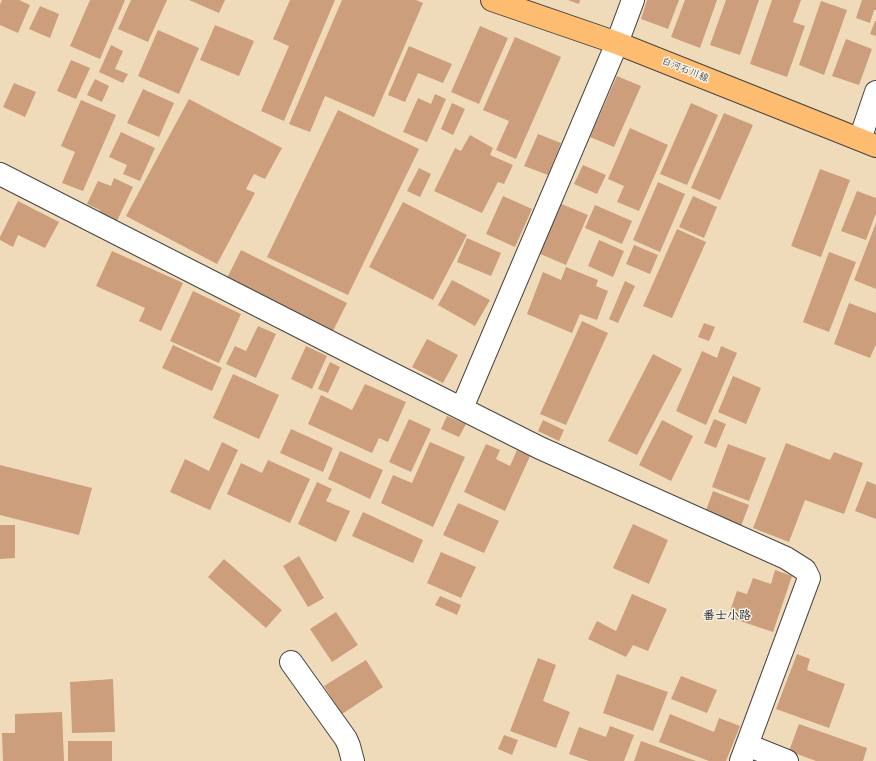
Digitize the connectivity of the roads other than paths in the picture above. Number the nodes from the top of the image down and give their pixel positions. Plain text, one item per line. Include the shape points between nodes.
1 (492, 0) edge
2 (633, 0) edge
3 (617, 43) junction
4 (876, 92) edge
5 (868, 142) edge
6 (0, 174) edge
7 (462, 408) junction
8 (292, 662) dead end
9 (744, 753) edge
10 (353, 761) edge
11 (787, 761) edge

1 - 3 main road, 白河石川線
2 - 3 street
3 - 5 main road, 白河石川線
3 - 7 street
4 - 5 street
6 - 7 street
7 - 9 street via 540,448 786,558 805,570 809,578
8 - 10 street via 346,739
9 - 11 street

